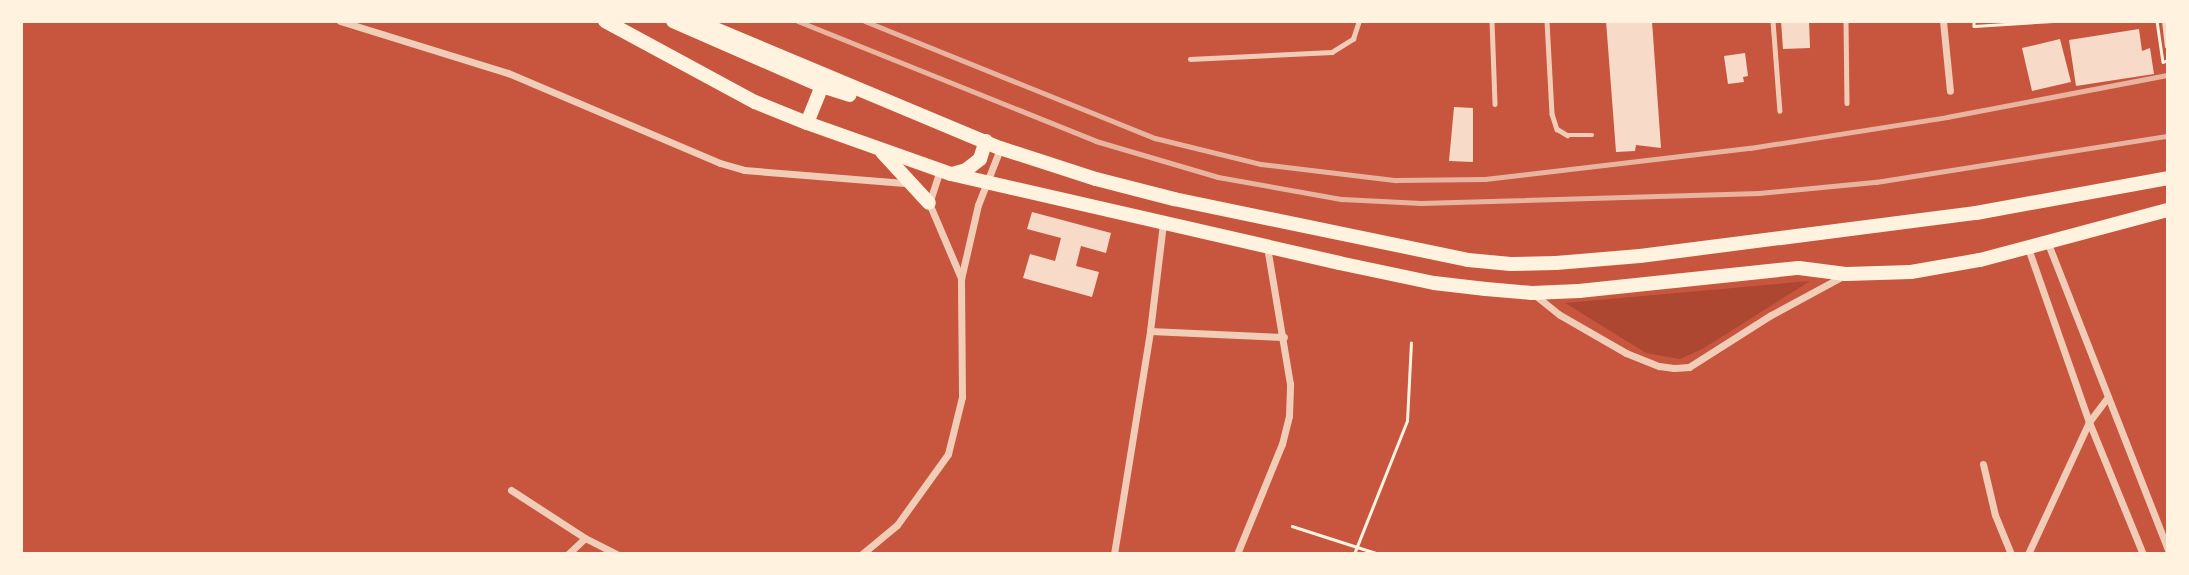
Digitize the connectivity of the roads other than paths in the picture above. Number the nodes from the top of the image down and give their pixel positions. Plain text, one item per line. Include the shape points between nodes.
1 (340, 21) edge
2 (605, 21) edge
3 (673, 21) edge
4 (696, 21) edge
5 (1359, 21) edge
6 (1492, 21) edge
7 (1547, 21) edge
8 (1773, 21) edge
9 (1846, 21) edge
10 (1943, 21) edge
11 (1190, 59) dead end
12 (822, 86) junction
13 (1950, 91) dead end
14 (1847, 103) dead end
15 (1494, 104) dead end
16 (908, 110) junction
17 (1780, 111) dead end
18 (807, 123) junction
19 (1591, 135) dead end
20 (986, 141) junction
21 (1000, 148) junction
22 (881, 151) junction
23 (946, 172) junction
24 (2168, 178) edge
25 (989, 181) junction
26 (912, 183) junction
27 (929, 203) junction
28 (2168, 210) edge
29 (1163, 223) junction
30 (2048, 241) junction
31 (1267, 247) junction
32 (2028, 247) junction
33 (1846, 274) junction
34 (961, 279) junction
35 (1532, 293) junction
36 (1150, 331) junction
37 (1284, 337) junction
38 (2108, 397) junction
39 (2089, 422) junction
40 (1983, 464) dead end
41 (512, 489) dead end
42 (585, 538) junction
43 (2168, 549) edge
44 (568, 554) edge
45 (617, 554) edge
46 (862, 554) edge
47 (1114, 554) edge
48 (1237, 554) edge
49 (2011, 554) edge
50 (2028, 554) edge
51 (2143, 554) edge

1 - 26 street via 508,73 744,170
2 - 18 main road via 755,102
3 - 12 main road
4 - 16 main road
5 - 11 lane via 1353,39 1332,52
6 - 15 lane
7 - 19 lane via 1552,114 1557,129 1567,135
8 - 17 lane
9 - 14 lane
10 - 13 street
12 - 16 main road via 879,107
12 - 18 main road
16 - 20 main road
18 - 22 main road
20 - 21 main road
20 - 23 main road via 980,159 966,170
21 - 24 main road via 1174,199 1413,250 1511,264 1640,256 1976,213
21 - 25 street
22 - 23 main road
22 - 26 main road
23 - 25 main road
23 - 27 street
25 - 29 main road
25 - 34 street via 978,205
26 - 27 main road
27 - 34 street
28 - 30 main road
29 - 31 main road
29 - 36 street
30 - 32 main road
30 - 38 street
31 - 35 main road via 1434,283
31 - 37 street
32 - 33 main road via 1911,272
32 - 39 street
33 - 35 main road via 1799,268
33 - 35 street via 1689,366 1674,368 1626,353
34 - 46 street via 962,397 948,454 897,525
36 - 37 street
36 - 47 street
37 - 48 street via 1289,416
38 - 39 street
38 - 43 street
39 - 50 street
39 - 51 street
40 - 49 street via 1995,515
41 - 42 street
42 - 44 street
42 - 45 street

